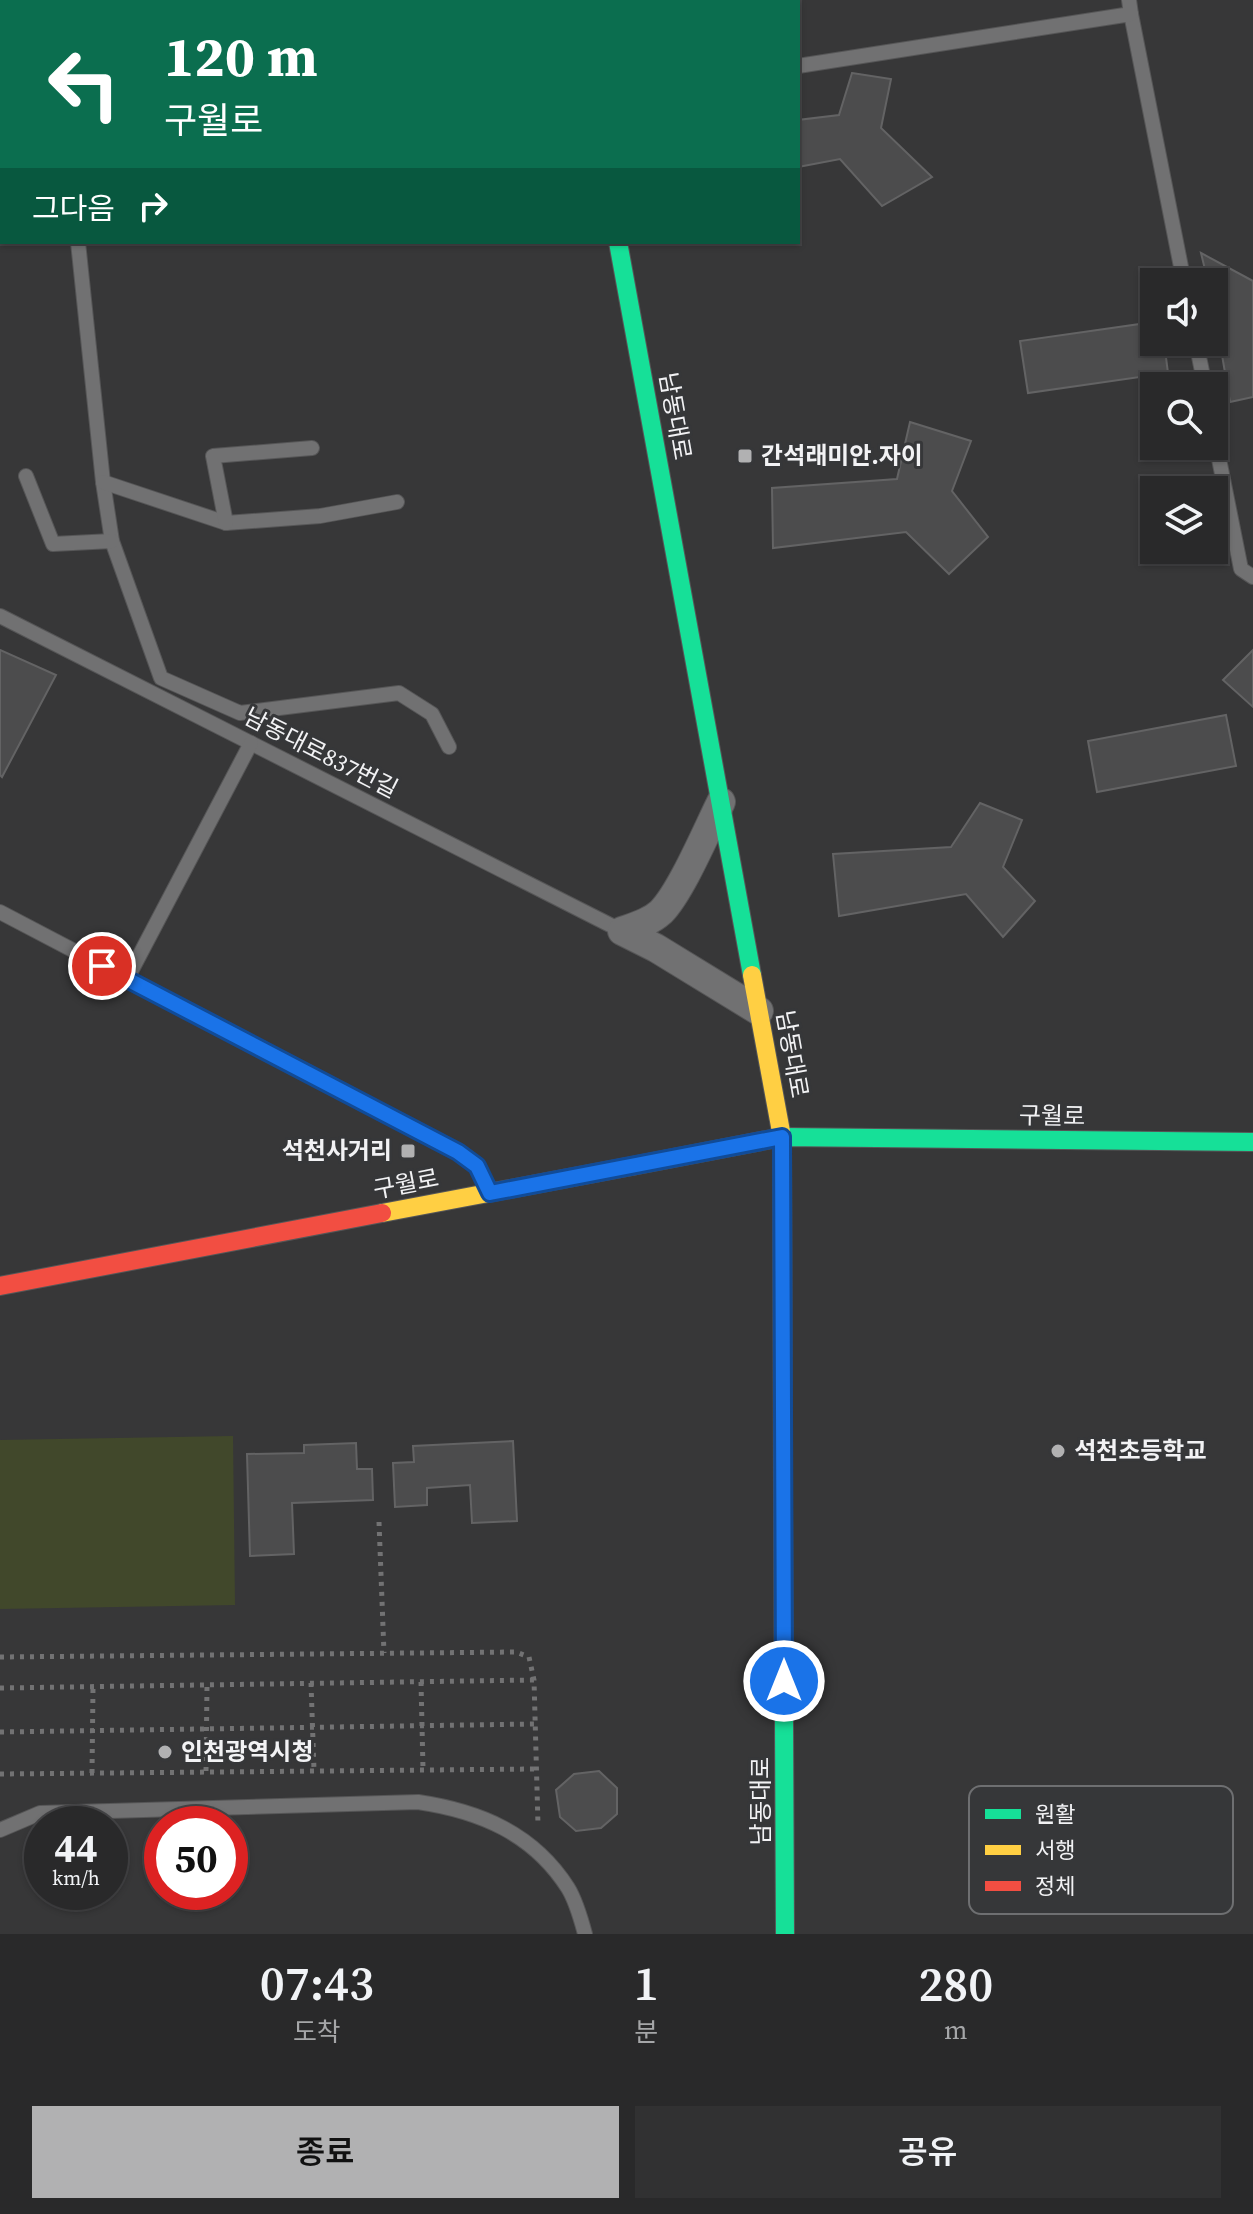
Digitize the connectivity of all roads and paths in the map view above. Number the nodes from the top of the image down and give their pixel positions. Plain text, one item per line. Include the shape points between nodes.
1 (1130, 7) edge
2 (800, 66) edge
3 (78, 244) edge
4 (618, 244) edge
5 (1181, 268) edge
6 (312, 448) dead end
7 (1219, 460) edge
8 (26, 476) dead end
9 (103, 482) junction
10 (397, 502) dead end
11 (226, 523) junction
12 (112, 541) junction
13 (1253, 577) edge
14 (0, 616) edge
15 (251, 743) junction
16 (449, 747) dead end
17 (721, 802) junction
18 (0, 912) edge
19 (622, 931) junction
20 (127, 979) junction
21 (759, 1011) junction
22 (782, 1137) junction
23 (1253, 1142) edge
24 (490, 1193) junction
25 (0, 1286) edge
26 (379, 1522) dead end
27 (384, 1653) junction
28 (0, 1657) edge
29 (534, 1680) junction
30 (421, 1682) junction
31 (311, 1683) junction
32 (207, 1685) junction
33 (93, 1687) junction
34 (0, 1688) edge
35 (535, 1724) junction
36 (421, 1725) junction
37 (312, 1727) junction
38 (208, 1728) junction
39 (92, 1731) junction
40 (0, 1732) edge
41 (423, 1769) junction
42 (536, 1769) junction
43 (314, 1770) junction
44 (206, 1771) junction
45 (92, 1773) junction
46 (0, 1774) edge
47 (0, 1830) edge
48 (539, 1854) junction
49 (585, 1934) edge
50 (785, 1934) edge

1 - 2 lane
1 - 5 lane
3 - 9 lane
4 - 17 main road, 남동대로
6 - 11 lane via 213,456
7 - 13 lane via 1241,569
8 - 12 lane via 53,544
9 - 11 lane
9 - 12 lane
10 - 11 lane via 320,516
12 - 16 lane via 161,678 240,713 399,693 432,714
14 - 15 lane, 남동대로837번길
15 - 19 lane, 남동대로837번길
15 - 20 lane
17 - 19 street via 662,911
17 - 21 main road, 남동대로
18 - 20 lane
19 - 21 street
20 - 24 lane via 458,1152 477,1166
21 - 22 main road, 남동대로
22 - 23 main road, 구월로
22 - 24 main road, 구월로
22 - 50 main road, 남동대로
24 - 25 main road, 구월로
26 - 27 path
27 - 28 path
27 - 29 path via 516,1652 529,1657
29 - 30 path
29 - 35 path
30 - 31 path
30 - 36 path
31 - 32 path
31 - 37 path
32 - 33 path
32 - 38 path
33 - 34 path
33 - 39 path
35 - 36 path
35 - 42 path
36 - 37 path
36 - 41 path
37 - 38 path
37 - 43 path
38 - 39 path
38 - 44 path
39 - 40 path
39 - 45 path
41 - 42 path
41 - 43 path
42 - 48 path
43 - 44 path
44 - 45 path
45 - 46 path
47 - 48 lane via 40,1813 418,1802 455,1807 497,1823
48 - 49 lane via 568,1889

